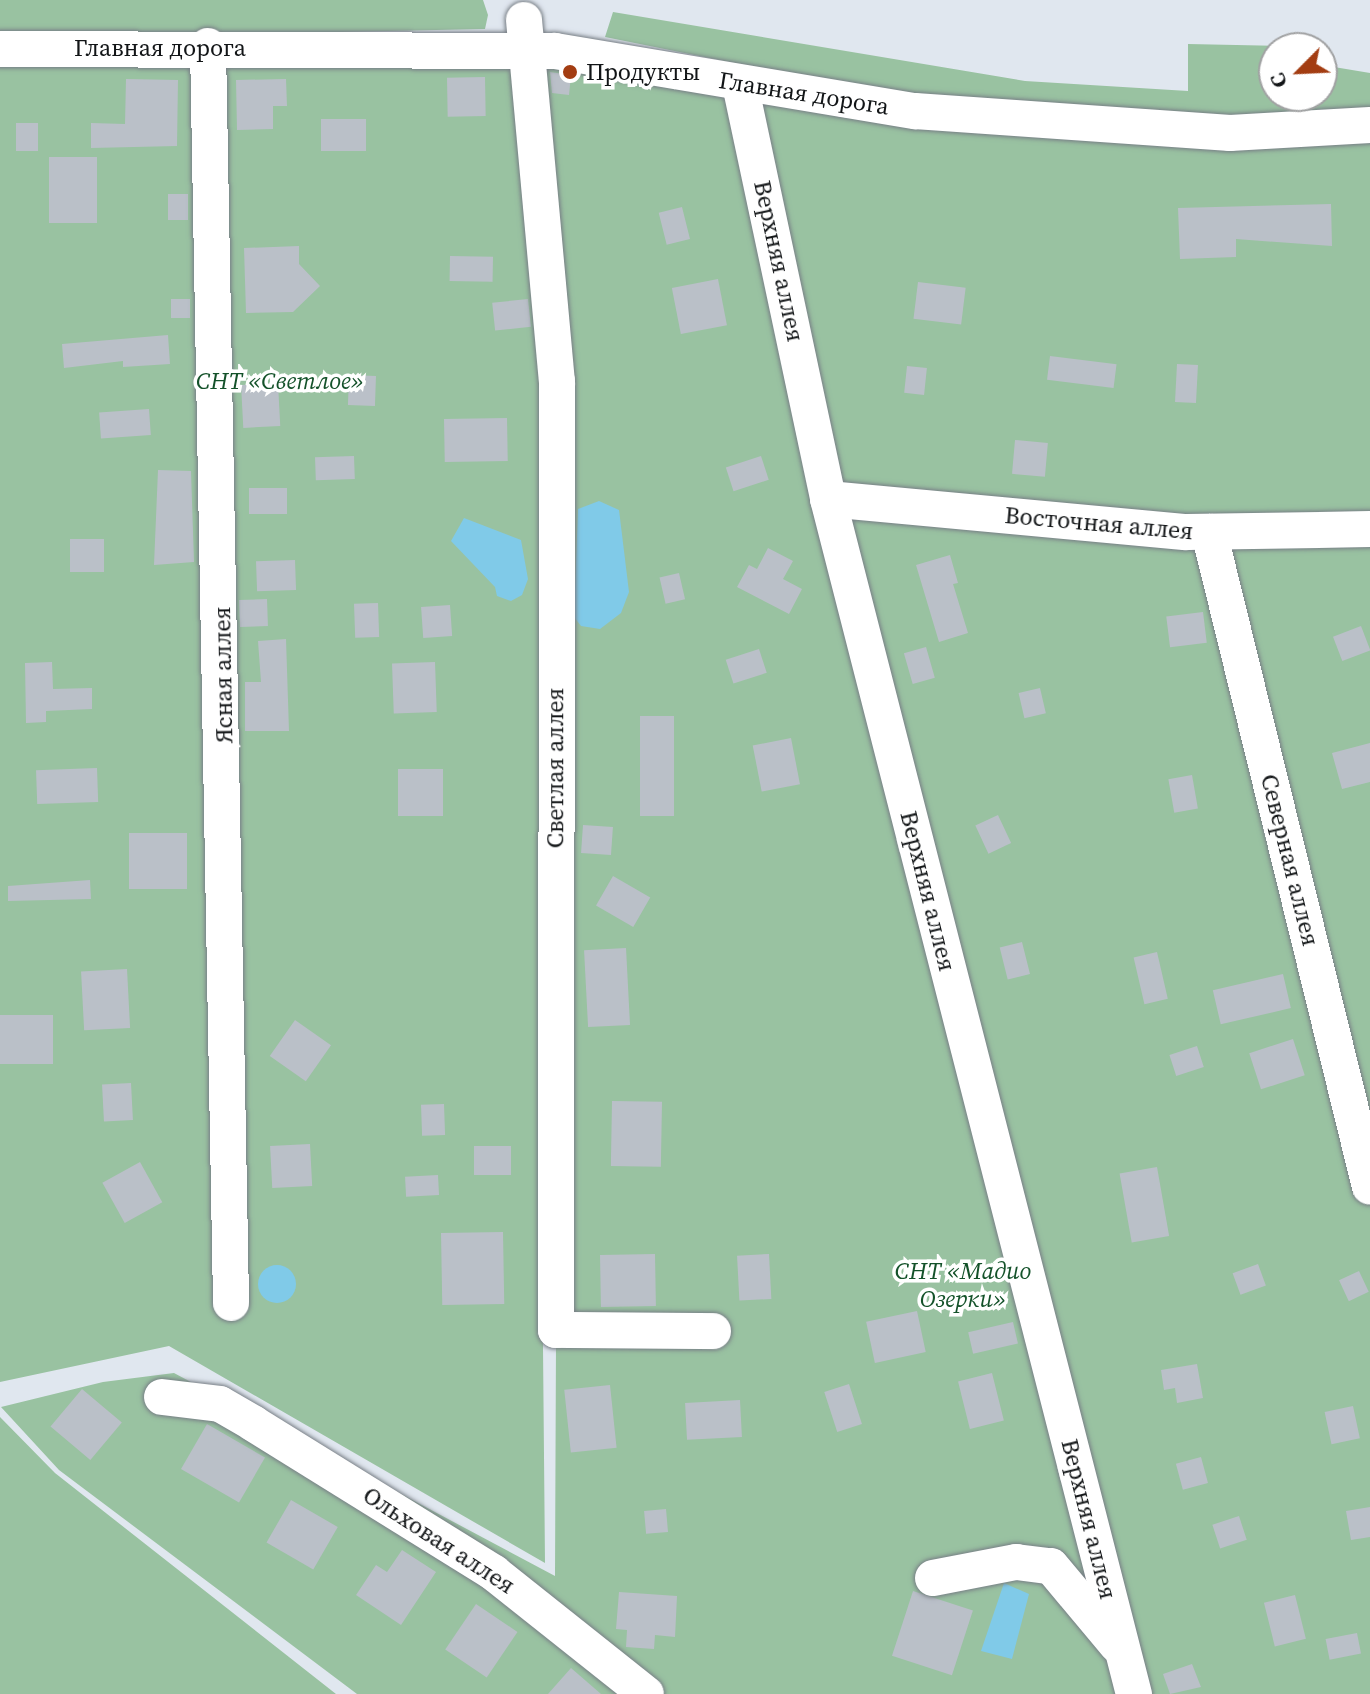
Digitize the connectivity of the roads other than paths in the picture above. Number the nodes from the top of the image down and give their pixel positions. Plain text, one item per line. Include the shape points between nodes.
1 (527, 35) junction
2 (208, 46) junction
3 (0, 49) edge
4 (740, 84) junction
5 (1370, 125) edge
6 (828, 499) junction
7 (1370, 529) edge
8 (1209, 532) junction
9 (1370, 1187) edge
10 (231, 1303) dead end
11 (713, 1331) dead end
12 (162, 1397) dead end
13 (933, 1578) dead end
14 (1124, 1654) junction
15 (646, 1694) edge
16 (1134, 1694) edge

1 - 2 street, Главная дорога
1 - 4 street, Главная дорога
1 - 11 street, Светлая аллея via 557,381 556,1330
2 - 3 street, Главная дорога
2 - 10 street, Ясная аллея
4 - 5 street, Главная дорога via 915,111 1215,132
4 - 6 street, Верхняя аллея
6 - 8 street, Восточная аллея
6 - 14 street, Верхняя аллея
7 - 8 street, Восточная аллея
8 - 9 street, Северная аллея
12 - 15 street, Ольховая аллея via 220,1404 494,1573
13 - 14 street via 1016,1562 1051,1566
14 - 16 street, Верхняя аллея

